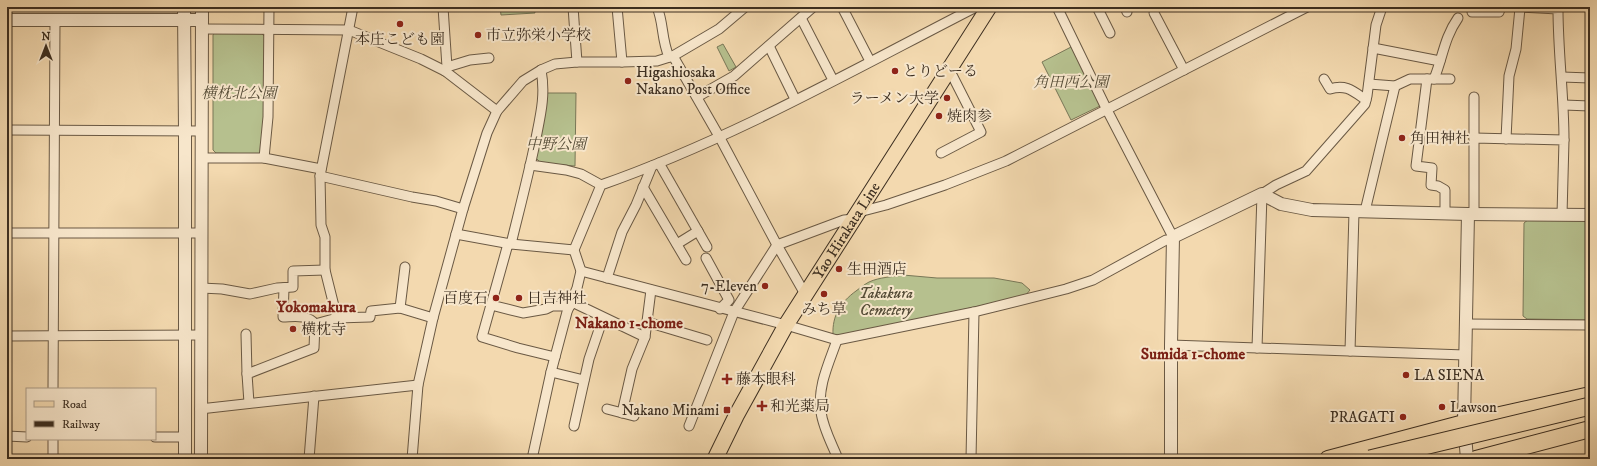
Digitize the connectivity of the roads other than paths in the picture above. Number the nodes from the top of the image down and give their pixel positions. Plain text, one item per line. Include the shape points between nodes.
1 (184, 7) edge
2 (202, 7) edge
3 (269, 7) edge
4 (354, 7) edge
5 (442, 7) edge
6 (573, 7) edge
7 (617, 7) edge
8 (657, 7) edge
9 (745, 7) edge
10 (813, 7) edge
11 (842, 7) edge
12 (976, 7) edge
13 (989, 7) edge
14 (1057, 7) edge
15 (1097, 7) edge
16 (1307, 7) edge
17 (1382, 7) edge
18 (1501, 7) edge
19 (1519, 7) edge
20 (1541, 8) edge
21 (1472, 12) dead end
22 (1154, 13) dead end
23 (801, 18) junction
24 (1458, 18) dead end
25 (7, 20) edge
26 (184, 20) junction
27 (55, 21) junction
28 (202, 25) junction
29 (269, 29) junction
30 (349, 30) junction
31 (1110, 33) dead end
32 (769, 46) junction
33 (1373, 48) junction
34 (671, 56) junction
35 (489, 58) dead end
36 (870, 61) junction
37 (1440, 61) junction
38 (577, 62) junction
39 (622, 62) junction
40 (446, 69) junction
41 (949, 69) junction
42 (542, 70) junction
43 (1184, 70) junction
44 (1562, 77) junction
45 (1590, 78) edge
46 (1324, 79) dead end
47 (1430, 79) junction
48 (833, 80) junction
49 (1450, 80) dead end
50 (1369, 84) junction
51 (1395, 86) junction
52 (697, 97) junction
53 (1474, 97) dead end
54 (795, 100) junction
55 (1366, 100) junction
56 (1564, 105) junction
57 (1590, 106) edge
58 (1107, 110) junction
59 (498, 111) junction
60 (7, 130) edge
61 (55, 131) junction
62 (202, 131) junction
63 (185, 132) junction
64 (720, 138) junction
65 (1474, 138) junction
66 (1506, 139) junction
67 (1564, 140) junction
68 (941, 153) dead end
69 (202, 158) junction
70 (264, 158) junction
71 (655, 164) junction
72 (530, 165) junction
73 (320, 172) junction
74 (601, 185) junction
75 (643, 186) junction
76 (1262, 194) junction
77 (463, 209) junction
78 (1359, 211) junction
79 (1445, 213) junction
80 (1471, 214) junction
81 (857, 215) junction
82 (1562, 215) junction
83 (1590, 215) edge
84 (698, 231) junction
85 (7, 233) edge
86 (54, 233) junction
87 (184, 233) junction
88 (202, 233) junction
89 (456, 234) junction
90 (1173, 239) junction
91 (510, 244) junction
92 (677, 244) junction
93 (777, 245) junction
94 (708, 247) dead end
95 (574, 250) junction
96 (706, 258) dead end
97 (686, 260) dead end
98 (405, 267) dead end
99 (325, 270) junction
100 (581, 271) junction
101 (607, 278) junction
102 (201, 288) junction
103 (284, 288) junction
104 (651, 290) junction
105 (805, 294) junction
106 (571, 304) junction
107 (491, 305) junction
108 (400, 308) junction
109 (720, 309) junction
110 (734, 312) junction
111 (974, 312) junction
112 (337, 318) junction
113 (433, 318) junction
114 (603, 318) junction
115 (647, 322) junction
116 (315, 324) junction
117 (1466, 324) junction
118 (786, 325) junction
119 (1590, 325) edge
120 (246, 334) dead end
121 (184, 335) junction
122 (201, 335) junction
123 (7, 336) edge
124 (53, 336) junction
125 (645, 337) junction
126 (707, 340) dead end
127 (837, 340) junction
128 (1171, 346) junction
129 (1257, 348) junction
130 (1350, 351) junction
131 (1465, 355) junction
132 (555, 357) junction
133 (551, 372) junction
134 (247, 374) junction
135 (584, 380) junction
136 (418, 385) junction
137 (53, 388) edge
138 (314, 396) junction
139 (1590, 396) edge
140 (249, 403) junction
141 (1590, 406) edge
142 (200, 409) junction
143 (607, 409) dead end
144 (622, 413) junction
145 (634, 416) dead end
146 (1590, 418) edge
147 (1464, 423) junction
148 (574, 426) dead end
149 (688, 426) dead end
150 (1590, 430) edge
151 (7, 436) edge
152 (26, 437) edge
153 (156, 437) edge
154 (185, 437) junction
155 (53, 440) edge
156 (53, 459) edge
157 (185, 459) edge
158 (201, 459) edge
159 (309, 459) edge
160 (412, 459) edge
161 (532, 459) edge
162 (715, 459) edge
163 (838, 459) edge
164 (971, 459) edge
165 (1171, 459) edge
166 (1328, 459) edge
167 (1370, 459) edge
168 (1419, 459) edge
169 (1467, 459) edge
170 (1476, 459) edge

1 - 26 street
2 - 28 street
3 - 29 street
4 - 30 street
5 - 40 street
6 - 38 street
7 - 39 street
8 - 34 street via 664,46
9 - 34 street via 719,29
10 - 23 street
11 - 36 street
12 - 36 street
13 - 41 main road, Yao Hirakata Line
14 - 58 street
15 - 31 street
16 - 43 street
17 - 33 street via 1376,25
18 - 21 street via 1499,12
19 - 20 street
19 - 66 street via 1516,49 1509,76
20 - 44 street via 1558,9
22 - 43 street
23 - 32 street
23 - 48 street
24 - 37 street via 1450,29
25 - 27 street
26 - 27 street
26 - 28 street
26 - 63 street
27 - 61 street
28 - 29 street
28 - 62 street
29 - 30 street
29 - 70 street via 268,117
30 - 40 street
30 - 73 street
32 - 52 street via 734,76
32 - 54 street
33 - 37 street
33 - 50 street
34 - 39 street via 657,60
34 - 52 street
35 - 40 street via 470,60
36 - 48 street
37 - 47 street
38 - 39 street
38 - 42 street via 555,64
40 - 59 street
41 - 68 street via 981,132
41 - 81 main road, Yao Hirakata Line
42 - 59 street via 523,81
42 - 72 street via 544,98
43 - 58 street
44 - 45 street
44 - 56 street
46 - 55 street via 1330,90 1339,86 1352,90
47 - 49 street
47 - 51 street via 1410,79
47 - 79 street via 1416,166 1432,168 1431,185 1444,190
48 - 54 street
50 - 51 street
50 - 55 street
51 - 78 street
52 - 64 street
53 - 65 street
54 - 64 street
55 - 76 street via 1306,171
56 - 57 street
56 - 67 street
58 - 81 street via 1006,161
58 - 90 street
59 - 77 street via 487,133
60 - 61 street
61 - 63 street
61 - 86 street
62 - 63 street
62 - 69 street
63 - 87 street
64 - 71 street
64 - 93 street
65 - 66 street
65 - 80 street
66 - 67 street
67 - 82 street
69 - 70 street
69 - 88 street
70 - 73 street
71 - 74 street
71 - 75 street
71 - 84 street
72 - 74 street via 581,174
72 - 91 street
73 - 77 street
73 - 99 street
74 - 95 street
75 - 92 street
75 - 101 street via 622,232
76 - 78 street via 1281,204 1299,208
76 - 90 street
76 - 129 street
77 - 89 street
78 - 79 street
78 - 130 street
79 - 80 street
80 - 82 street
80 - 117 street
81 - 93 street
81 - 105 main road, Yao Hirakata Line
82 - 83 street
84 - 92 street
84 - 94 street
85 - 86 street
86 - 87 street
86 - 124 street
87 - 88 street
87 - 121 street
88 - 102 street
89 - 91 street
89 - 113 street
90 - 111 street via 1166,240 1093,280
90 - 128 street
91 - 95 street
91 - 107 street
92 - 97 street
93 - 105 street
93 - 110 street
95 - 100 street
96 - 109 street via 729,300
98 - 108 street
99 - 103 street via 293,271 293,287
99 - 112 street
100 - 101 street
100 - 106 street
101 - 104 street
102 - 103 street via 250,294
102 - 122 street
103 - 116 street via 283,317 302,316
104 - 109 street
104 - 115 street
105 - 118 main road, Yao Hirakata Line
106 - 107 street via 523,313
106 - 114 street
106 - 132 street
107 - 132 street via 482,337
108 - 112 street via 371,311 370,317
108 - 113 street
109 - 110 street
110 - 118 street
110 - 149 street
111 - 127 street
111 - 164 street
112 - 116 street
113 - 136 street
114 - 125 street
114 - 135 street
115 - 125 street
115 - 126 street
116 - 134 street via 314,348
117 - 119 street
117 - 131 street
118 - 127 street
118 - 162 main road, Yao Hirakata Line
120 - 134 street
121 - 122 street
121 - 124 street
121 - 154 street
122 - 142 street
123 - 124 street
124 - 137 street
125 - 144 street via 632,369
127 - 163 street via 822,381 820,397 821,413
128 - 129 street
128 - 165 street
129 - 130 street
130 - 131 street
131 - 147 street
132 - 133 street
133 - 135 street
133 - 161 street
134 - 140 street
135 - 148 street
136 - 138 street
136 - 160 street
138 - 140 street
138 - 159 street
139 - 147 highway
140 - 142 street
141 - 167 highway, bridge
142 - 158 street
143 - 144 street
144 - 145 street
146 - 168 highway
147 - 166 highway
147 - 169 street
150 - 170 highway
151 - 152 street
153 - 154 street
154 - 157 street
155 - 156 street

